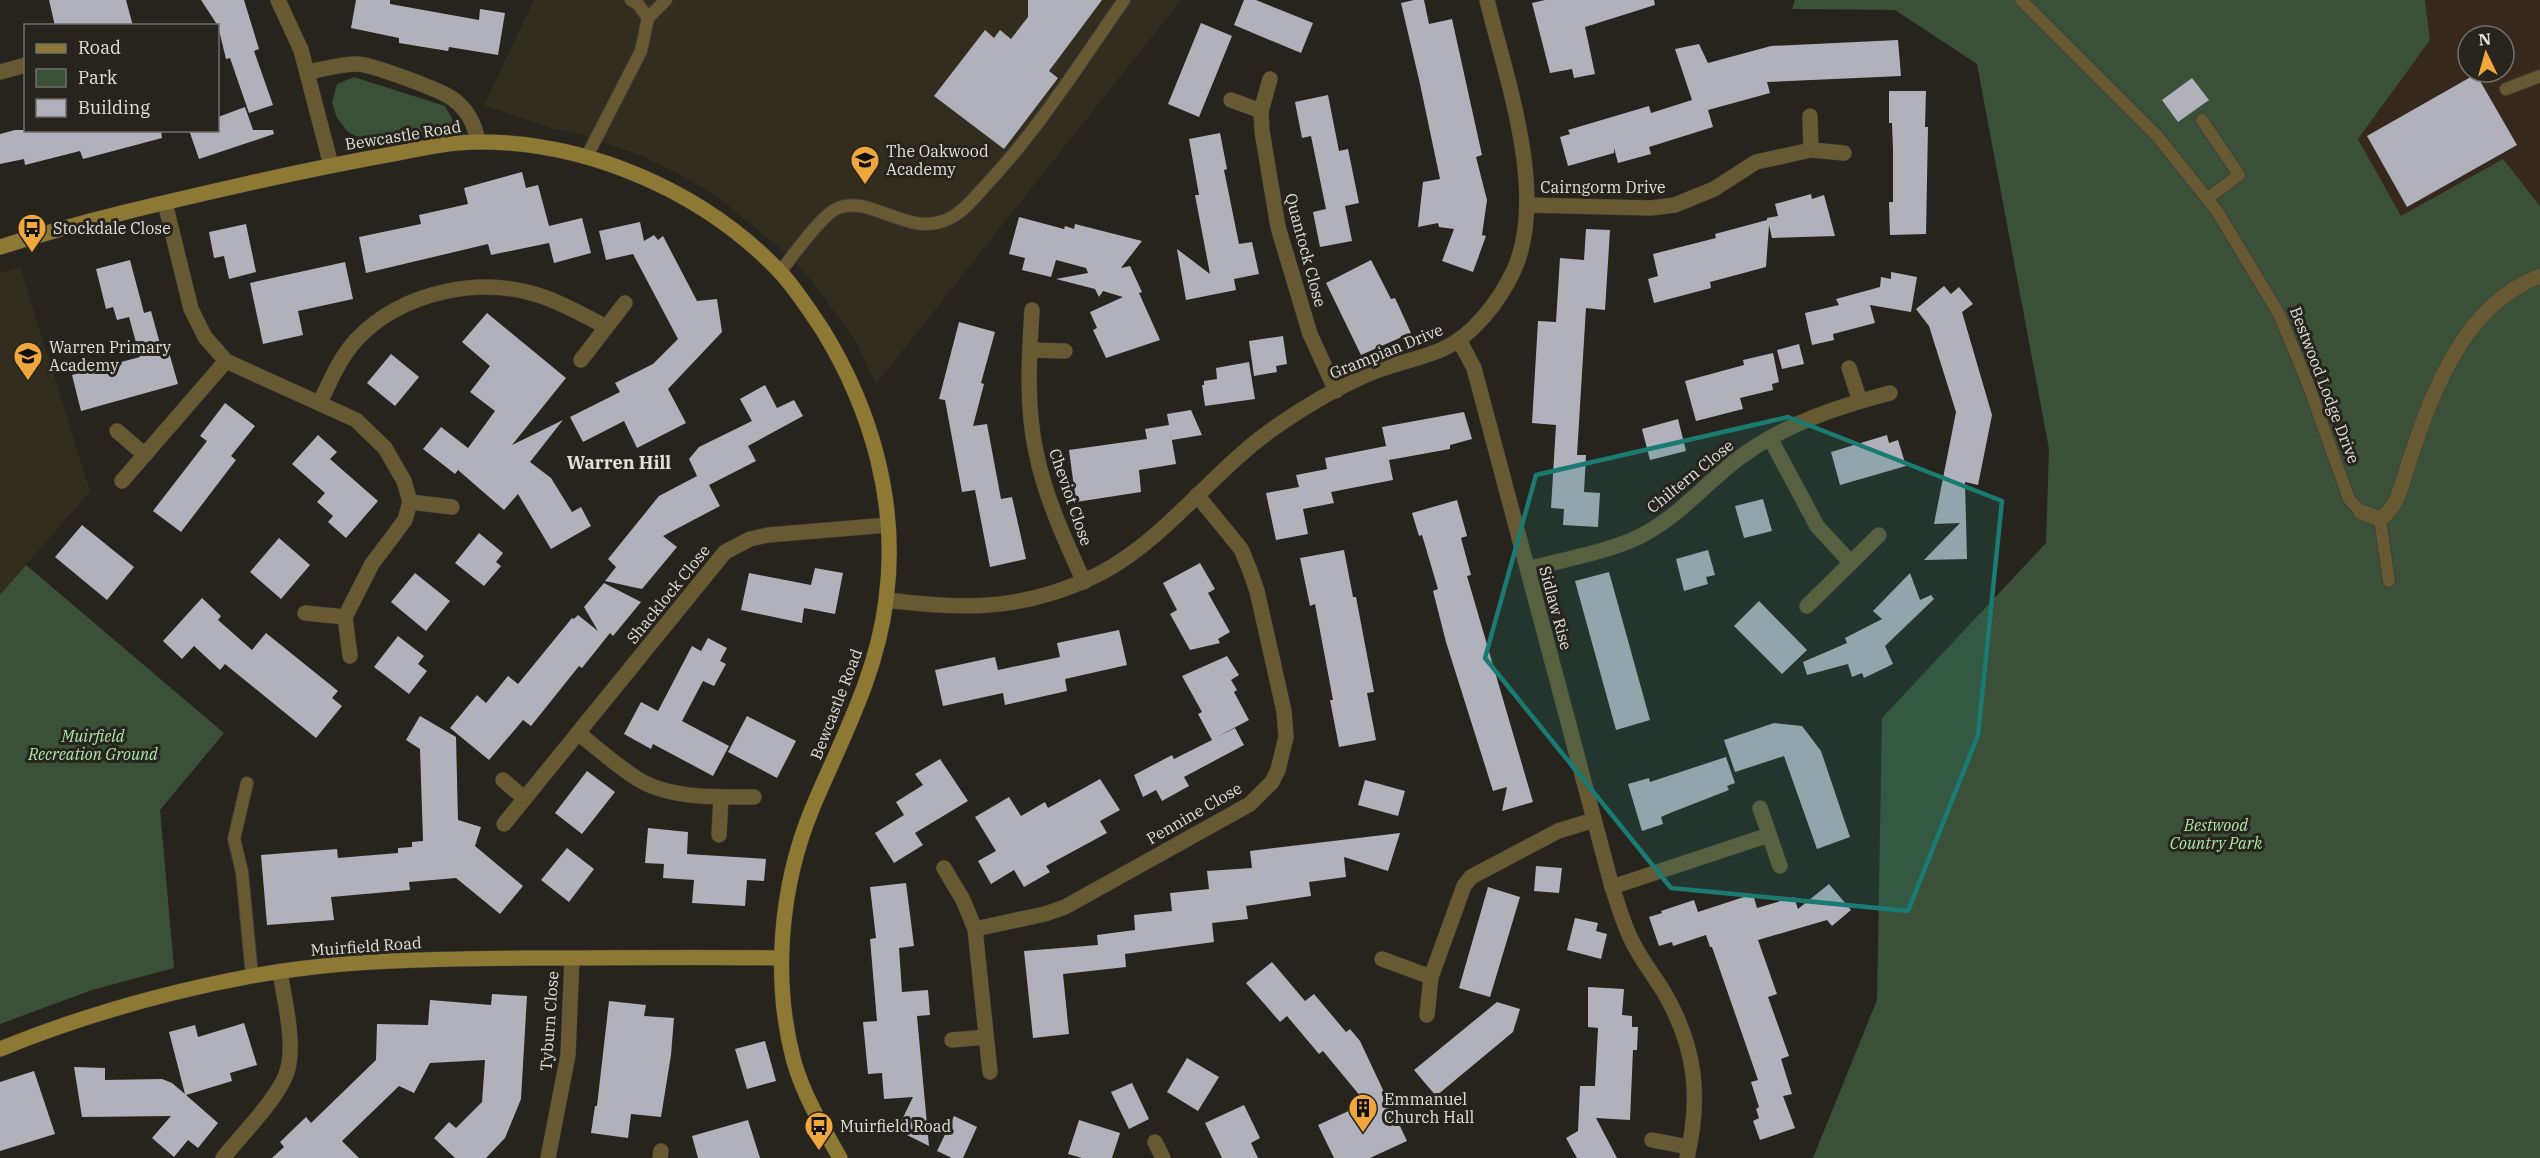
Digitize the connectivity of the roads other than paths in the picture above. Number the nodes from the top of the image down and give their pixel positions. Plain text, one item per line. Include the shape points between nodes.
1 (278, 0) edge
2 (631, 0) edge
3 (666, 0) edge
4 (1124, 0) edge
5 (1487, 0) edge
6 (2021, 0) edge
7 (648, 18) junction
8 (24, 66) edge
9 (0, 72) edge
10 (307, 72) junction
11 (2540, 76) edge
12 (1270, 78) dead end
13 (2506, 89) dead end
14 (1231, 100) dead end
15 (1261, 111) junction
16 (1810, 116) dead end
17 (2202, 120) dead end
18 (478, 142) junction
19 (1811, 150) junction
20 (1845, 153) dead end
21 (586, 158) junction
22 (331, 165) junction
23 (2207, 199) junction
24 (165, 203) junction
25 (1527, 205) junction
26 (0, 247) edge
27 (780, 272) junction
28 (2540, 276) edge
29 (625, 303) dead end
30 (1032, 310) dead end
31 (606, 327) junction
32 (1459, 340) junction
33 (1030, 350) junction
34 (1065, 351) dead end
35 (226, 360) junction
36 (581, 360) dead end
37 (1849, 368) dead end
38 (1336, 391) junction
39 (1890, 393) dead end
40 (1860, 401) junction
41 (320, 402) junction
42 (117, 431) dead end
43 (1770, 438) junction
44 (145, 455) junction
45 (123, 481) dead end
46 (1197, 495) junction
47 (410, 502) junction
48 (452, 507) dead end
49 (2361, 512) joint
50 (2380, 519) junction
51 (888, 525) junction
52 (1879, 535) dead end
53 (1851, 563) junction
54 (1528, 569) junction
55 (2389, 581) dead end
56 (1084, 582) junction
57 (886, 600) junction
58 (1807, 606) dead end
59 (305, 613) dead end
60 (345, 618) junction
61 (350, 656) dead end
62 (578, 733) junction
63 (503, 780) dead end
64 (247, 783) dead end
65 (721, 797) junction
66 (753, 797) dead end
67 (524, 798) junction
68 (1760, 808) dead end
69 (1594, 820) junction
70 (504, 824) dead end
71 (719, 835) dead end
72 (1769, 835) junction
73 (1780, 866) dead end
74 (944, 868) dead end
75 (1612, 887) junction
76 (975, 929) junction
77 (572, 958) junction
78 (781, 958) junction
79 (1382, 959) dead end
80 (280, 971) junction
81 (252, 976) junction
82 (1431, 977) junction
83 (1427, 1015) dead end
84 (986, 1037) junction
85 (952, 1040) dead end
86 (0, 1049) edge
87 (990, 1072) dead end
88 (1652, 1140) dead end
89 (1155, 1142) dead end
90 (1688, 1153) edge
91 (223, 1158) edge
92 (549, 1158) edge
93 (840, 1158) edge
94 (1163, 1158) edge

1 - 10 street
2 - 7 lane
3 - 7 lane
4 - 27 lane via 1010,160 960,212 936,224 918,225 861,207 836,208
5 - 25 street, Grampian Drive via 1519,129
6 - 23 lane, Bestwood Lodge Drive via 2158,137
7 - 21 lane via 641,51
8 - 9 street
10 - 18 street via 358,64 375,67 452,98 466,111 476,128
10 - 22 street
11 - 13 lane
12 - 15 street, Quantock Close
14 - 15 street
15 - 38 street, Quantock Close via 1278,227 1310,334
16 - 19 street
17 - 23 lane via 2239,175
18 - 21 street, Bewcastle Road via 529,145
18 - 22 street, Bewcastle Road via 451,143
19 - 20 street, Cairngorm Drive
19 - 25 street, Cairngorm Drive via 1756,162 1714,189 1675,206
21 - 27 street, Bewcastle Road via 665,188 693,204 752,246
22 - 24 street, Bewcastle Road
23 - 49 lane, Bestwood Lodge Drive via 2279,314 2349,499
24 - 26 street, Bewcastle Road
24 - 35 street via 190,309 205,337
25 - 32 street, Grampian Drive via 1522,245 1514,269 1491,307
27 - 51 street, Bewcastle Road via 815,319 850,377 873,438
28 - 50 street via 2521,283 2491,305 2445,369 2398,494 2388,514
29 - 31 street
30 - 33 street, Cheviot Close
31 - 36 street
31 - 41 street via 564,304 523,291 498,287 448,291 390,313 356,339 340,360
32 - 38 street, Grampian Drive via 1442,350 1366,375
32 - 54 street, Sidlaw Rise via 1474,368
33 - 34 street
33 - 56 street, Cheviot Close via 1031,422 1036,453 1058,523
35 - 41 street
35 - 44 street
37 - 40 street
38 - 46 street, Grampian Drive via 1276,426
39 - 40 street, Chiltern Close
40 - 43 street, Chiltern Close via 1818,415
41 - 47 street via 356,420 385,448 404,480
42 - 44 street
43 - 53 street via 1817,526
43 - 54 street, Chiltern Close via 1644,535
44 - 45 street
46 - 56 street, Grampian Drive via 1135,552
46 - 76 street, Pennine Close via 1240,549 1257,591 1286,725 1282,756 1272,782 1250,804 1065,907
47 - 48 street
47 - 60 street via 405,520 372,564
49 - 50 street, Bestwood Lodge Drive
50 - 55 lane
51 - 57 street, Bewcastle Road via 890,563
51 - 62 street, Shacklock Close via 768,535 750,539 726,552
52 - 53 street
53 - 58 street
54 - 69 street, Sidlaw Rise
56 - 57 street, Grampian Drive via 1024,602 996,605 942,606
57 - 78 street, Bewcastle Road via 868,679 799,845 787,900
59 - 60 street
60 - 61 street
62 - 65 street via 637,778 675,792
62 - 67 street, Shacklock Close
63 - 67 street
64 - 81 lane via 234,839 242,872
65 - 66 street
65 - 71 street
67 - 70 street, Shacklock Close
68 - 72 street
69 - 75 street, Sidlaw Rise
69 - 82 street via 1558,831 1472,877 1464,886
72 - 73 street
72 - 75 street
74 - 76 street
75 - 90 street, Sidlaw Rise via 1630,939 1664,993 1688,1046 1695,1104
76 - 84 street
77 - 78 street, Muirfield Road
77 - 80 street, Muirfield Road via 400,960
77 - 92 street, Tyburn Close via 568,1055
78 - 93 street, Bewcastle Road via 784,1007 794,1061 810,1103
79 - 82 street
80 - 81 street, Muirfield Road
80 - 91 street via 291,1051 288,1069 273,1096
81 - 86 street, Muirfield Road via 126,1005
82 - 83 street
84 - 85 street
84 - 87 street
88 - 90 street
89 - 94 street

